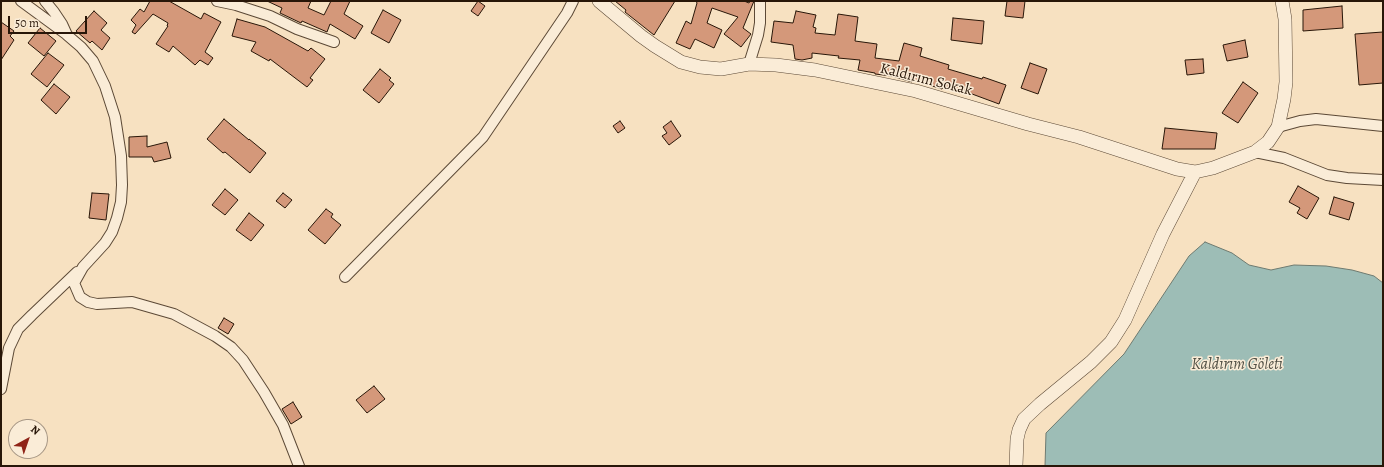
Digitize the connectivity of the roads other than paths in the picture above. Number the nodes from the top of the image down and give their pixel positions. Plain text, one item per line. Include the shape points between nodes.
1 (21, 1) edge
2 (45, 1) edge
3 (217, 1) edge
4 (573, 1) edge
5 (600, 1) edge
6 (760, 1) edge
7 (1282, 1) edge
8 (67, 35) junction
9 (334, 42) dead end
10 (749, 64) junction
11 (1383, 126) edge
12 (1278, 127) junction
13 (1255, 152) junction
14 (1195, 172) junction
15 (1383, 180) edge
16 (83, 267) junction
17 (345, 277) dead end
18 (1, 389) edge
19 (299, 466) edge
20 (1016, 466) edge

1 - 8 street
2 - 8 street
3 - 9 street via 270,16
4 - 17 street via 482,137
5 - 10 street, Kaldırım Sokak via 641,36 681,62 700,67 721,68
6 - 10 street via 758,35
7 - 12 street via 1285,19 1286,82
8 - 16 street via 93,61 105,86 115,117 122,172 120,202 112,232
10 - 14 street, Kaldırım Sokak via 815,70 916,91 1079,137 1177,169
11 - 12 street via 1316,119
12 - 13 street via 1268,142
13 - 14 street, Kaldırım Sokak
13 - 15 street via 1284,158 1328,175
14 - 20 street via 1162,234 1124,320 1111,342 1024,419 1017,439
16 - 18 street via 18,329 9,348
16 - 19 street via 74,283 80,297 88,302 132,302 150,306 174,314 231,347 243,360 283,425

